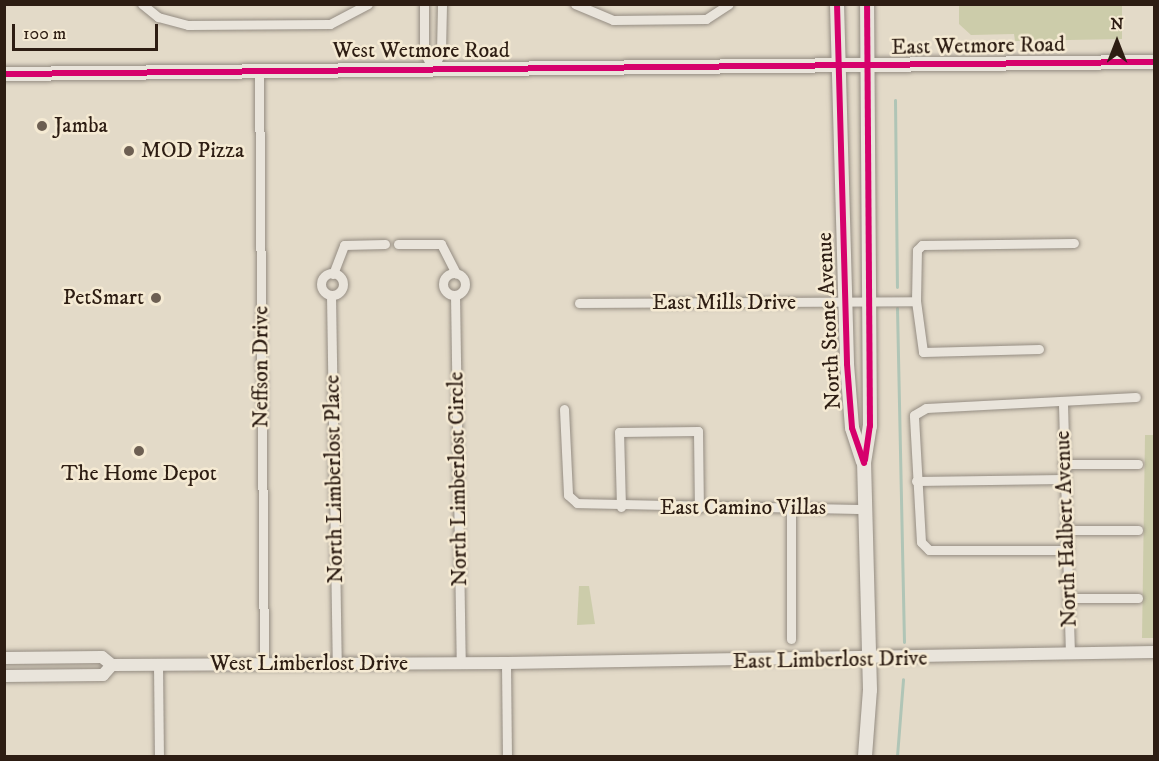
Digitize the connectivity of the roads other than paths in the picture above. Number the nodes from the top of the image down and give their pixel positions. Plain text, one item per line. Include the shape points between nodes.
1 (142, 4) edge
2 (368, 4) edge
3 (424, 4) edge
4 (442, 4) edge
5 (575, 4) edge
6 (729, 4) edge
7 (837, 4) edge
8 (867, 4) edge
9 (1155, 62) edge
10 (837, 65) junction
11 (867, 65) junction
12 (433, 69) junction
13 (259, 70) junction
14 (4, 74) edge
15 (1074, 243) dead end
16 (385, 244) dead end
17 (398, 244) dead end
18 (456, 273) junction
19 (333, 274) junction
20 (331, 295) junction
21 (455, 295) junction
22 (916, 301) junction
23 (869, 302) junction
24 (579, 303) dead end
25 (845, 303) junction
26 (1039, 350) dead end
27 (1136, 397) dead end
28 (1063, 404) junction
29 (564, 410) dead end
30 (864, 463) junction
31 (1063, 464) junction
32 (1138, 464) dead end
33 (1063, 479) junction
34 (916, 481) junction
35 (621, 507) junction
36 (699, 508) junction
37 (791, 509) junction
38 (866, 509) junction
39 (1064, 530) junction
40 (1138, 530) dead end
41 (1068, 550) junction
42 (1069, 598) junction
43 (1138, 598) dead end
44 (791, 639) dead end
45 (1155, 652) edge
46 (1070, 654) junction
47 (4, 658) edge
48 (46, 658) junction
49 (870, 659) junction
50 (461, 663) junction
51 (506, 663) junction
52 (159, 664) junction
53 (264, 664) junction
54 (336, 664) junction
55 (112, 665) junction
56 (4, 676) edge
57 (32, 676) junction
58 (159, 756) edge
59 (507, 756) edge
60 (865, 756) edge

1 - 2 street via 158,17 188,25 330,24
3 - 12 street via 424,52
4 - 12 street via 441,52
5 - 6 street via 614,20 706,19
7 - 10 main road, North Stone Avenue
8 - 11 main road, North Stone Avenue
9 - 11 main road, East Wetmore Road
10 - 11 main road, East Wetmore Road
10 - 12 main road, West Wetmore Road
10 - 25 main road, North Stone Avenue
11 - 23 main road, North Stone Avenue
12 - 13 main road, West Wetmore Road
13 - 14 main road, West Wetmore Road
13 - 53 street, Neffson Drive
15 - 22 street via 922,244 917,249
16 - 19 street via 344,244
17 - 18 street via 441,244
18 - 21 street, North Limberlost Circle via 465,286
18 - 21 street, North Limberlost Circle via 444,283
19 - 20 street via 342,288
19 - 20 street via 321,283
20 - 54 street, North Limberlost Place
21 - 50 street, North Limberlost Circle
22 - 23 street, East Mills Drive
22 - 26 street via 923,352
23 - 25 street, East Mills Drive
23 - 30 main road, North Stone Avenue via 870,426
24 - 25 street, East Mills Drive
25 - 30 main road, North Stone Avenue via 852,428
27 - 28 street via 1065,398
28 - 31 street, North Halbert Avenue
28 - 34 street via 926,408 914,416
29 - 35 street, East Camino Villas via 568,495 577,503
30 - 38 main road, North Stone Avenue
31 - 32 street
31 - 33 street, North Halbert Avenue
33 - 34 street
33 - 39 street, North Halbert Avenue
34 - 41 street via 921,542 929,550
35 - 36 street, East Camino Villas
35 - 36 street via 619,432 698,431
36 - 37 street, East Camino Villas
37 - 38 street, East Camino Villas
37 - 44 street
38 - 49 main road, North Stone Avenue
39 - 40 street
39 - 41 street, North Halbert Avenue
41 - 42 street, North Halbert Avenue
42 - 43 street
42 - 46 street, North Halbert Avenue
45 - 46 street, East Limberlost Drive
46 - 49 street, East Limberlost Drive
47 - 48 street, West Limberlost Drive
48 - 55 street, West Limberlost Drive via 102,657
48 - 57 street
49 - 51 street, East Limberlost Drive
49 - 60 main road, North Stone Avenue
50 - 51 street, West Limberlost Drive
50 - 54 street, West Limberlost Drive
51 - 59 street
52 - 53 street, West Limberlost Drive
52 - 55 street, West Limberlost Drive
52 - 58 street
53 - 54 street, West Limberlost Drive
55 - 57 street, West Limberlost Drive via 103,675
56 - 57 street, West Limberlost Drive

